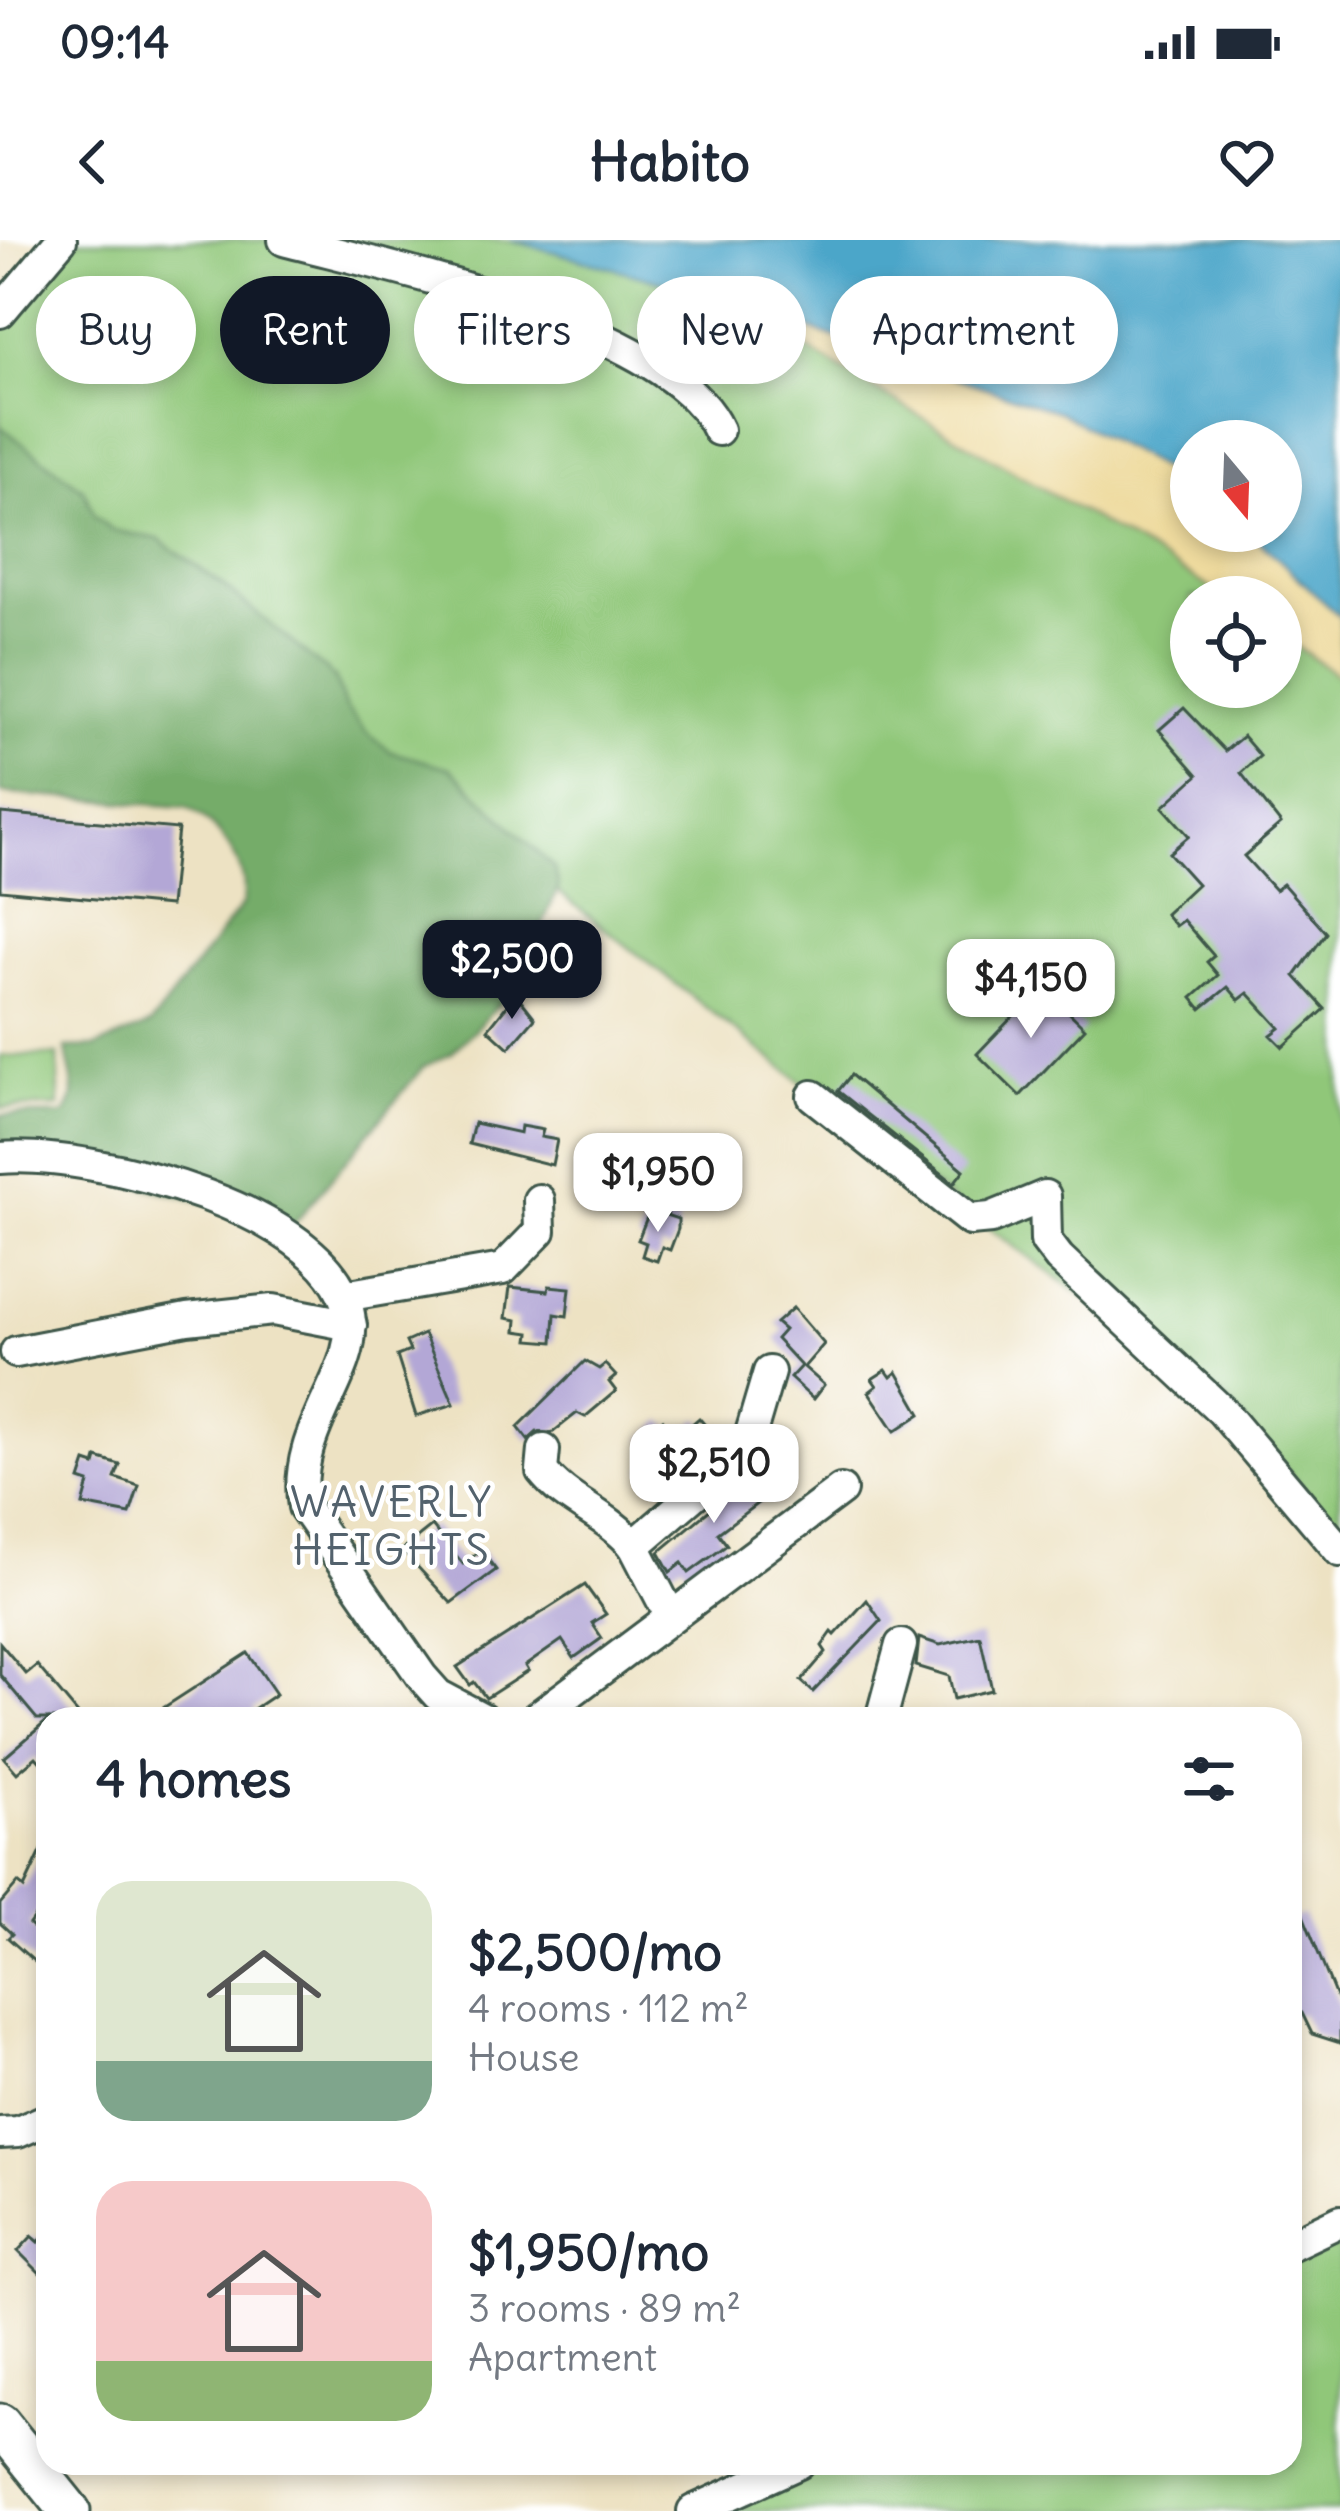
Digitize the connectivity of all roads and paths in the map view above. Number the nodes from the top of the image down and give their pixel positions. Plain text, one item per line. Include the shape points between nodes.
1 (61, 240) edge
2 (284, 240) edge
3 (0, 312) edge
4 (718, 430) dead end
5 (814, 1096) dead end
6 (0, 1158) edge
7 (539, 1200) dead end
8 (348, 1310) junction
9 (16, 1352) dead end
10 (769, 1372) dead end
11 (544, 1450) dead end
12 (841, 1490) dead end
13 (634, 1546) junction
14 (1340, 1551) edge
15 (670, 1616) junction
16 (901, 1645) dead end
17 (460, 1707) edge
18 (551, 1707) edge
19 (884, 1707) edge
20 (36, 2124) edge
21 (0, 2133) edge
22 (1340, 2222) edge
23 (1302, 2239) edge
24 (0, 2424) edge
25 (36, 2469) edge
26 (41, 2475) edge
27 (772, 2475) edge
28 (70, 2511) edge
29 (693, 2511) edge

1 - 3 street
2 - 4 street via 577,326 676,384
5 - 14 street via 970,1220 1045,1196 1046,1241 1059,1258 1222,1411
6 - 8 street via 143,1178 262,1219 306,1246
7 - 8 street via 540,1231 502,1269
8 - 9 street via 187,1319
8 - 17 street via 308,1447 304,1508 422,1678
10 - 13 street via 746,1450
11 - 13 street via 542,1472 562,1497 602,1514
12 - 15 street
13 - 15 street
15 - 18 street
16 - 19 street
20 - 21 street
22 - 23 street
24 - 25 main road
26 - 28 main road
27 - 29 street

